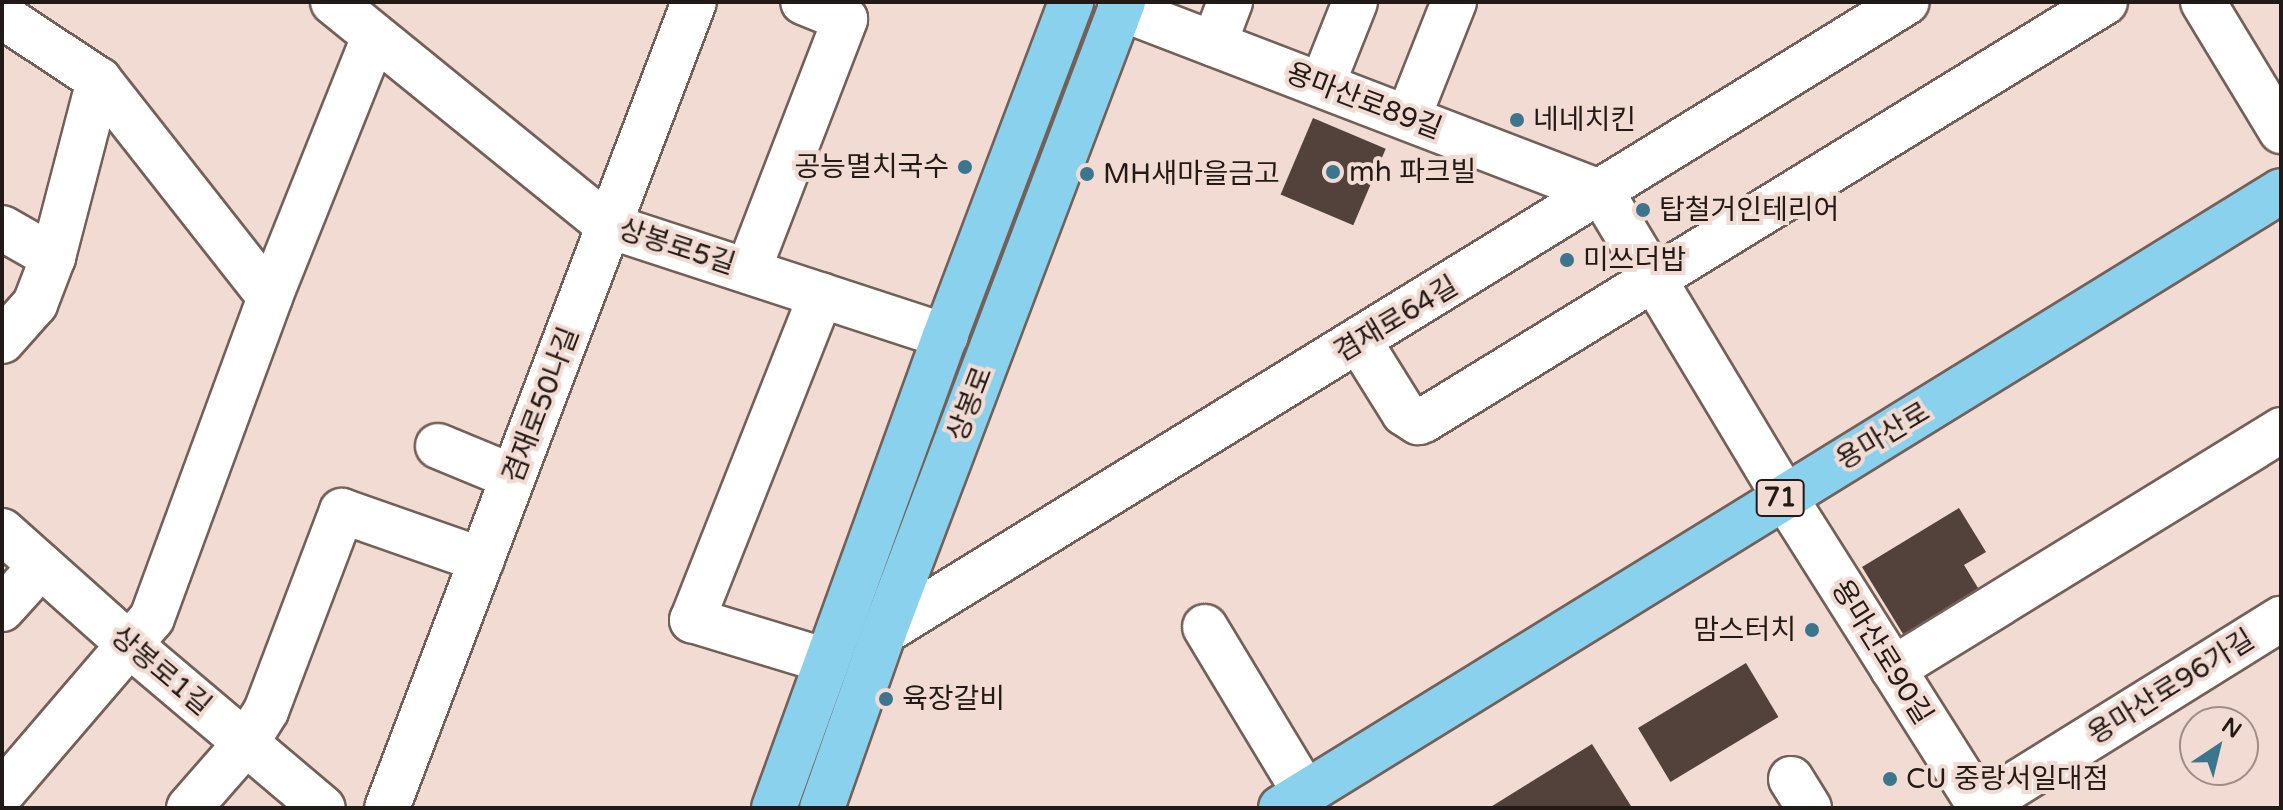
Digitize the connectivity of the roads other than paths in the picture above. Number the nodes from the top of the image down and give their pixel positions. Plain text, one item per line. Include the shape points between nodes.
1 (333, 2) edge
2 (694, 2) edge
3 (803, 2) edge
4 (1071, 2) edge
5 (1230, 2) edge
6 (1355, 2) edge
7 (1454, 2) edge
8 (1907, 2) edge
9 (2105, 2) edge
10 (2203, 2) edge
11 (1121, 5) edge
12 (2, 16) edge
13 (374, 37) junction
14 (1214, 44) junction
15 (99, 80) junction
16 (1322, 85) junction
17 (1408, 118) junction
18 (2281, 131) edge
19 (2281, 191) edge
20 (1602, 193) junction
21 (609, 226) junction
22 (2, 228) edge
23 (53, 257) junction
24 (748, 271) junction
25 (1654, 279) junction
26 (821, 295) junction
27 (270, 297) junction
28 (945, 336) junction
29 (2, 341) edge
30 (1359, 341) junction
31 (2281, 430) edge
32 (438, 446) dead end
33 (513, 477) junction
34 (1784, 496) junction
35 (2, 531) edge
36 (482, 560) junction
37 (41, 566) junction
38 (2, 609) edge
39 (2281, 619) edge
40 (1205, 627) dead end
41 (884, 632) junction
42 (131, 646) junction
43 (827, 661) junction
44 (1893, 669) junction
45 (246, 743) junction
46 (2, 793) edge
47 (1293, 801) edge
48 (1979, 807) edge
49 (189, 808) edge
50 (323, 808) edge
51 (387, 808) edge
52 (774, 808) edge
53 (822, 808) edge

1 - 13 street, 상봉로5길
2 - 21 street, 겸재로50나길
3 - 24 street via 845,19
4 - 28 main road, 상봉로
5 - 14 street
6 - 16 street
7 - 17 street
8 - 20 street, 겸재로64길
9 - 25 street
10 - 18 street
11 - 14 street, 용마산로89길
11 - 41 main road, 상봉로
12 - 15 street
13 - 21 street, 상봉로5길
13 - 27 street
14 - 16 street, 용마산로89길
15 - 23 street
15 - 27 street
16 - 17 street, 용마산로89길
17 - 20 street, 용마산로89길
19 - 34 main road, 용마산로 / 71
20 - 25 street
20 - 30 street, 겸재로64길
21 - 24 street, 상봉로5길
21 - 33 street, 겸재로50나길
22 - 23 street
23 - 29 street via 35,304
24 - 26 street, 상봉로5길
25 - 30 street via 1418,422 1404,413
25 - 34 street
26 - 28 street, 상봉로5길
26 - 43 street via 692,620
27 - 42 street via 152,618
28 - 43 main road, 상봉로
30 - 41 street, 겸재로64길
31 - 44 street
32 - 33 street
33 - 36 street, 겸재로50나길
34 - 44 street, 용마산로90길
34 - 47 main road, 용마산로 / 71
35 - 37 street, 상봉로1길
36 - 45 street via 342,511 266,711
36 - 51 street, 겸재로50나길
37 - 38 street
37 - 42 street, 상봉로1길
39 - 48 street, 용마산로96가길
40 - 47 street
41 - 53 main road, 상봉로
42 - 45 street, 상봉로1길
42 - 46 street
43 - 52 main road, 상봉로
44 - 48 street, 용마산로90길
45 - 49 street
45 - 50 street, 상봉로1길

